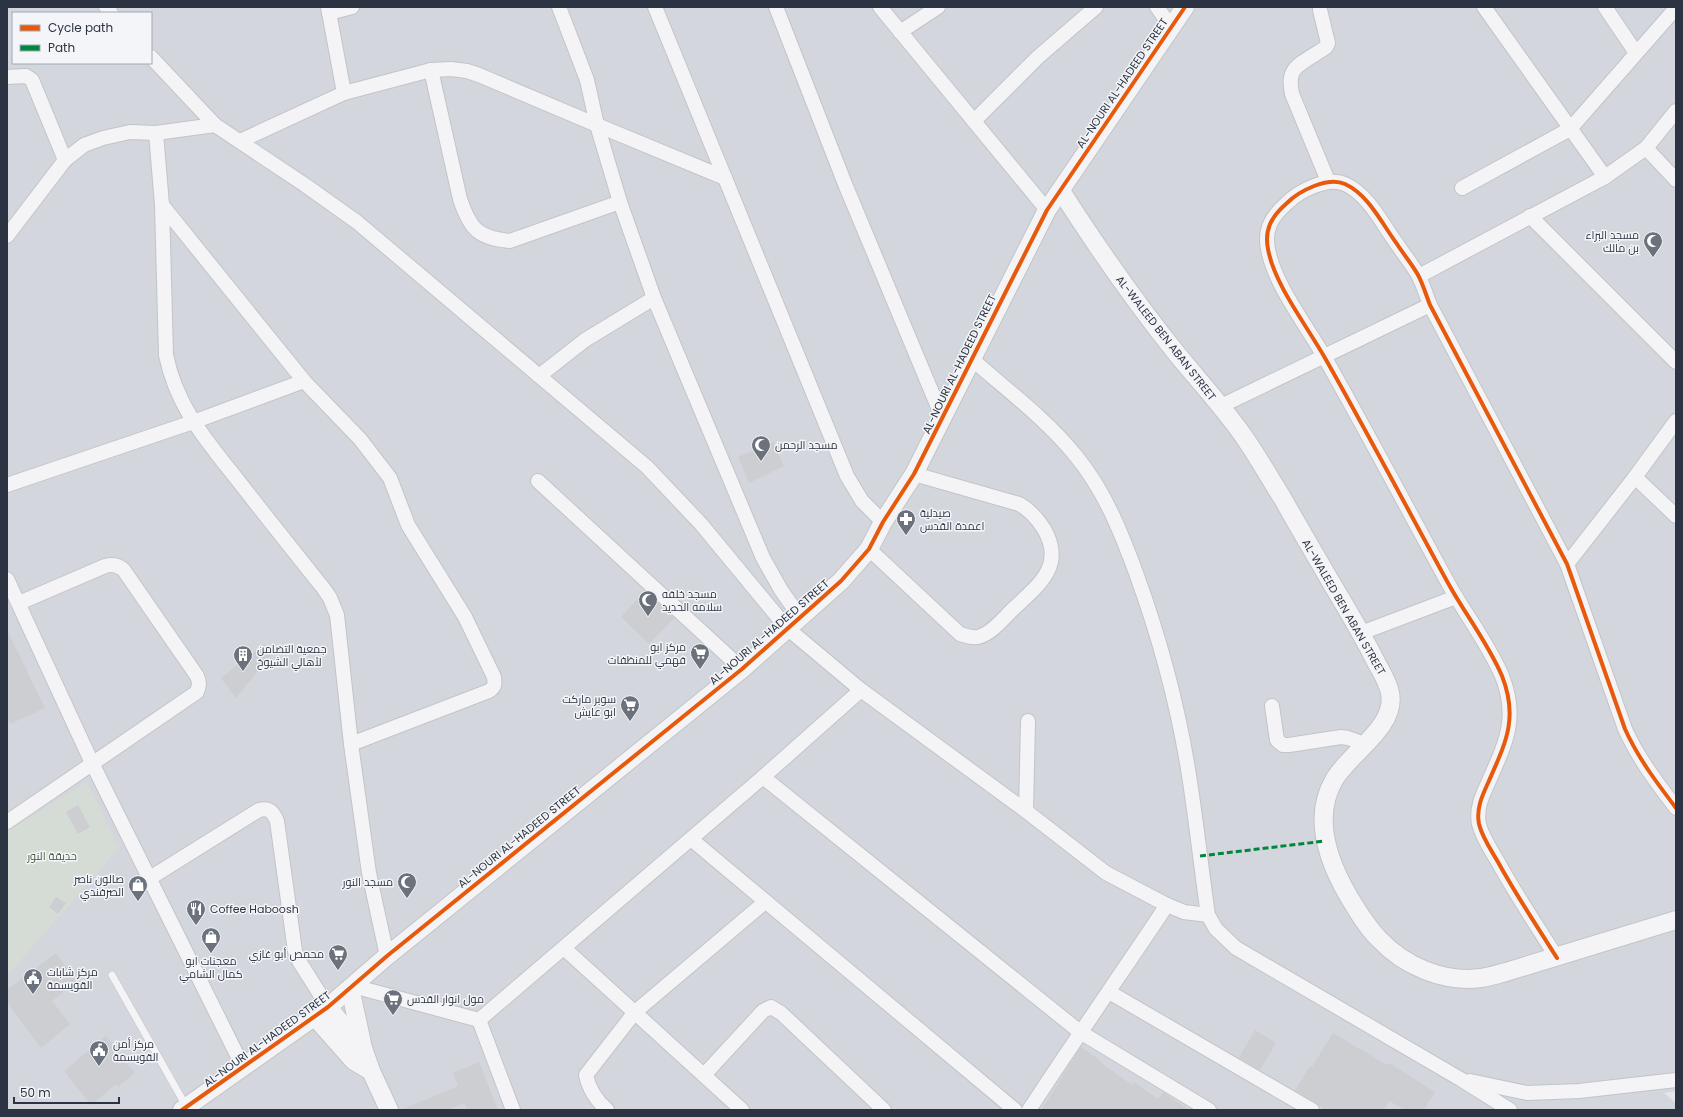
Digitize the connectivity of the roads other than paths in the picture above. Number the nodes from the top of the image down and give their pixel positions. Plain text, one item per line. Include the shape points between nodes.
1 (352, 7) edge
2 (559, 7) edge
3 (655, 7) edge
4 (776, 7) edge
5 (880, 7) edge
6 (938, 7) edge
7 (1096, 7) edge
8 (1157, 7) edge
9 (1185, 7) edge
10 (1484, 7) edge
11 (1605, 7) edge
12 (1676, 8) edge
13 (329, 10) edge
14 (1320, 10) dead end
15 (1171, 28) junction
16 (900, 32) junction
17 (1636, 53) junction
18 (152, 58) edge
19 (431, 70) junction
20 (7, 77) edge
21 (344, 93) junction
22 (1676, 111) edge
23 (974, 121) junction
24 (215, 125) junction
25 (597, 125) junction
26 (1570, 129) junction
27 (156, 133) junction
28 (240, 141) junction
29 (1646, 148) junction
30 (65, 160) junction
31 (725, 178) junction
32 (1605, 178) junction
33 (1676, 180) edge
34 (1328, 181) junction
35 (1462, 188) dead end
36 (1061, 191) junction
37 (620, 202) junction
38 (162, 205) junction
39 (1047, 210) junction
40 (1530, 216) junction
41 (7, 236) edge
42 (1419, 276) junction
43 (654, 298) junction
44 (1430, 305) junction
45 (1324, 356) junction
46 (973, 360) junction
47 (1676, 362) edge
48 (539, 376) junction
49 (304, 381) junction
50 (1221, 406) junction
51 (943, 419) junction
52 (1676, 421) edge
53 (193, 422) junction
54 (914, 474) junction
55 (1635, 477) junction
56 (538, 481) dead end
57 (7, 485) edge
58 (1676, 516) edge
59 (883, 522) junction
60 (869, 549) junction
61 (1567, 564) junction
62 (7, 579) edge
63 (1456, 597) junction
64 (19, 603) junction
65 (794, 623) junction
66 (1361, 632) junction
67 (742, 669) junction
68 (861, 690) junction
69 (1272, 706) dead end
70 (1028, 721) dead end
71 (352, 744) junction
72 (1365, 744) junction
73 (92, 763) junction
74 (763, 777) junction
75 (1676, 808) edge
76 (1026, 811) junction
77 (7, 822) edge
78 (691, 839) junction
79 (150, 878) junction
80 (765, 902) junction
81 (1167, 905) junction
82 (1208, 915) junction
83 (1676, 920) edge
84 (565, 949) junction
85 (387, 956) junction
86 (1557, 958) junction
87 (112, 974) dead end
88 (352, 987) junction
89 (1109, 992) junction
90 (322, 1012) junction
91 (635, 1012) junction
92 (479, 1020) junction
93 (1080, 1032) junction
94 (364, 1051) junction
95 (243, 1067) junction
96 (371, 1071) junction
97 (704, 1075) junction
98 (1462, 1080) junction
99 (1676, 1080) edge
100 (186, 1109) edge
101 (389, 1110) edge
102 (514, 1110) edge
103 (607, 1110) edge
104 (742, 1110) edge
105 (884, 1110) edge
106 (1015, 1110) edge
107 (1029, 1110) edge
108 (1208, 1110) edge
109 (1312, 1110) edge
110 (1510, 1110) edge

1 - 13 street
2 - 25 street via 587,80
3 - 31 street
4 - 51 street via 848,192
5 - 16 street
6 - 16 street
7 - 23 street via 1038,58
8 - 15 street
9 - 15 street, AL-NOURI AL-HADEED STREET
10 - 26 street
11 - 17 street
12 - 17 street
13 - 21 street
14 - 34 street via 1328,43 1295,70 1291,84 1292,94
15 - 36 street, AL-NOURI AL-HADEED STREET
16 - 23 street
17 - 26 street
18 - 24 street
19 - 21 street
19 - 25 street via 467,71
19 - 37 street via 460,199 465,215 481,234 492,240 510,241
20 - 30 street via 26,76 32,80
21 - 28 street
22 - 29 street
23 - 39 street
24 - 27 street
24 - 28 street
25 - 31 street
25 - 37 street
26 - 32 street
26 - 35 street
27 - 30 street via 130,132 103,138 84,145
27 - 38 street
28 - 48 street via 357,222
29 - 32 street
29 - 33 street
30 - 41 street
31 - 59 street via 847,476 862,501
32 - 40 street
34 - 42 street via 1344,183 1357,192 1371,207
34 - 45 street via 1295,195 1271,220 1266,234 1276,275
36 - 39 street, AL-NOURI AL-HADEED STREET
36 - 50 street, AL-WALEED BEN ABAN STREET via 1125,288
37 - 43 street
38 - 49 street
38 - 53 street via 166,355 174,385
39 - 46 street, AL-NOURI AL-HADEED STREET
40 - 42 street
40 - 47 street
42 - 44 street
43 - 48 street via 585,340
43 - 65 street via 763,558 781,590
44 - 45 street
44 - 61 street
45 - 50 street
45 - 63 street
46 - 51 street, AL-NOURI AL-HADEED STREET
46 - 82 street via 1054,430 1077,457 1116,523 1151,614 1177,711 1188,769
48 - 65 street via 647,467
49 - 53 street
49 - 71 street via 360,439 390,478 408,525 464,617 495,684 489,691
50 - 66 street, AL-WALEED BEN ABAN STREET via 1261,461
51 - 54 street, AL-NOURI AL-HADEED STREET
52 - 55 street
53 - 57 street
53 - 71 street via 332,602 337,615
54 - 59 street, AL-NOURI AL-HADEED STREET
54 - 60 street via 1027,508 1038,519 1049,539 1053,554 1049,570 1027,596 993,628 978,637 968,637 960,634
55 - 58 street
55 - 61 street
56 - 67 street
59 - 60 street, AL-NOURI AL-HADEED STREET
60 - 65 street, AL-NOURI AL-HADEED STREET via 841,581
61 - 75 street via 1625,730 1639,756
62 - 64 street
63 - 66 street
63 - 86 street via 1483,640 1508,693 1510,728 1479,804 1479,823 1485,839 1513,888
64 - 73 street
64 - 73 street via 105,566 117,566 123,569 199,682 197,692
65 - 67 street, AL-NOURI AL-HADEED STREET
65 - 68 street
66 - 72 street, AL-WALEED BEN ABAN STREET via 1387,684 1391,702 1384,722
67 - 85 street, AL-NOURI AL-HADEED STREET
68 - 74 street
68 - 76 street
69 - 72 street via 1277,740 1283,745 1341,738
70 - 76 street
71 - 85 street via 369,873
72 - 86 street, AL-WALEED BEN ABAN STREET via 1333,781 1326,801 1325,841 1334,869 1348,896 1381,942 1402,958 1448,978 1482,978
73 - 77 street
73 - 79 street
74 - 78 street
74 - 93 street
76 - 81 street via 1106,873
78 - 80 street
78 - 84 street
79 - 90 street via 259,810 270,810 277,821 295,951
79 - 95 street
80 - 91 street
80 - 106 street
81 - 82 street via 1184,912
81 - 89 street
82 - 98 street via 1216,928 1236,948
83 - 86 street, AL-WALEED BEN ABAN STREET
84 - 91 street
84 - 92 street
85 - 88 street, AL-NOURI AL-HADEED STREET
87 - 100 lane
88 - 90 street, AL-NOURI AL-HADEED STREET
88 - 92 street
88 - 94 street
89 - 93 street
89 - 109 street
90 - 94 street
90 - 95 street, AL-NOURI AL-HADEED STREET
90 - 96 street via 354,1061
91 - 97 street
91 - 103 street via 586,1075 591,1091
92 - 102 street
93 - 107 street
93 - 108 street
94 - 96 street
95 - 100 street, AL-NOURI AL-HADEED STREET
96 - 101 street
97 - 104 street
97 - 105 street via 763,1011 771,1007 781,1013
98 - 99 street via 1527,1093 1579,1091
98 - 110 street

